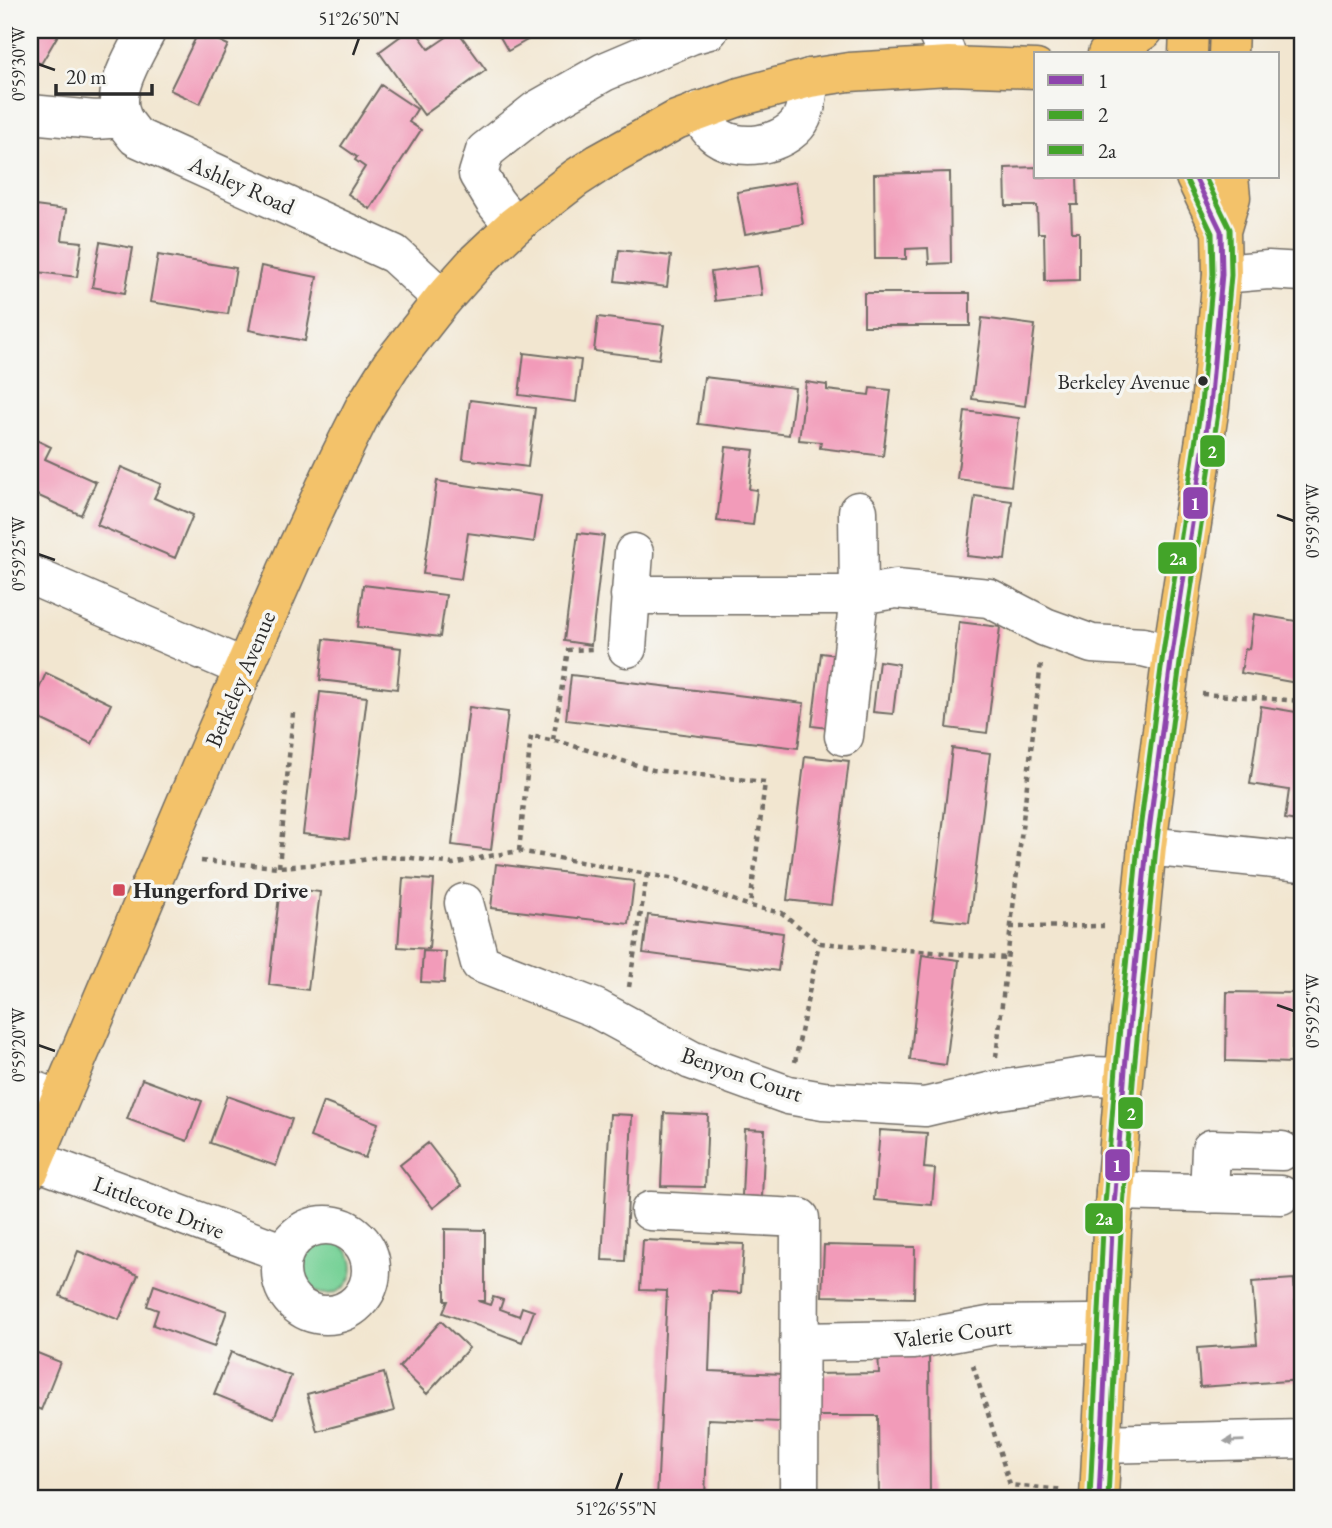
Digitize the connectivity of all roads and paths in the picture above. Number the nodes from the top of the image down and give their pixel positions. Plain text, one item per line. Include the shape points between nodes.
1 (146, 30) edge
2 (709, 30) edge
3 (936, 30) edge
4 (1144, 30) edge
5 (1189, 30) edge
6 (1229, 30) edge
7 (1110, 52) edge
8 (1188, 52) edge
9 (1228, 52) edge
10 (949, 66) junction
11 (1034, 69) edge
12 (810, 78) junction
13 (698, 111) junction
14 (30, 114) edge
15 (122, 118) junction
16 (1196, 178) edge
17 (1229, 178) edge
18 (514, 226) junction
19 (1222, 231) junction
20 (1302, 272) edge
21 (1222, 274) junction
22 (443, 299) junction
23 (855, 507) dead end
24 (634, 553) dead end
25 (30, 575) edge
26 (630, 595) junction
27 (859, 595) junction
28 (1045, 627) junction
29 (627, 648) joint
30 (1172, 654) junction
31 (244, 668) junction
32 (1202, 694) dead end
33 (1302, 701) edge
34 (293, 713) dead end
35 (844, 736) dead end
36 (553, 740) junction
37 (1147, 846) junction
38 (519, 851) junction
39 (201, 861) dead end
40 (1302, 862) edge
41 (279, 867) junction
42 (647, 874) junction
43 (464, 903) dead end
44 (750, 906) junction
45 (1109, 926) dead end
46 (1010, 927) junction
47 (819, 943) junction
48 (1007, 958) junction
49 (623, 1024) junction
50 (1124, 1077) junction
51 (993, 1091) junction
52 (44, 1094) edge
53 (788, 1095) junction
54 (1282, 1151) dead end
55 (32, 1165) edge
56 (1115, 1191) junction
57 (1209, 1194) junction
58 (1281, 1195) dead end
59 (650, 1212) dead end
60 (284, 1253) dead end
61 (1107, 1326) junction
62 (962, 1331) junction
63 (799, 1342) junction
64 (1302, 1439) edge
65 (1101, 1444) junction
66 (1082, 1494) edge
67 (799, 1498) edge

1 - 15 street via 122,81 118,101
2 - 18 street via 604,72 537,110 485,151 478,174
3 - 10 street
4 - 7 main road
5 - 8 main road
6 - 9 main road
10 - 11 main road, Berkeley Avenue
10 - 12 main road, Berkeley Avenue
12 - 13 main road, Berkeley Avenue
12 - 13 street via 802,119 788,135 771,142 756,146 724,140 713,134
13 - 18 main road, Berkeley Avenue via 599,163
14 - 15 street
15 - 22 street, Ashley Road via 136,137 394,254
16 - 19 main road
17 - 19 main road via 1231,197
18 - 22 main road, Berkeley Avenue
19 - 21 main road
20 - 21 street
21 - 30 main road via 1210,406
22 - 31 main road, Berkeley Avenue via 364,408
23 - 27 street
24 - 26 street
25 - 31 street
26 - 27 street
26 - 29 street
27 - 28 street via 896,589 989,598
27 - 35 street
28 - 30 street via 1092,644
28 - 46 path
29 - 36 path via 568,650
30 - 37 main road
31 - 52 main road, Berkeley Avenue
32 - 33 path
34 - 41 path
36 - 38 path via 531,736
36 - 44 path via 653,770 765,782
37 - 40 street
37 - 50 main road
38 - 41 path via 453,864 380,857
38 - 42 path
39 - 41 path
42 - 44 path via 675,879
42 - 49 path
43 - 49 street, Benyon Court via 480,963 595,1008
44 - 47 path via 782,913
45 - 46 path
46 - 48 path
47 - 48 path
47 - 53 path
48 - 51 path
49 - 53 street, Benyon Court via 691,1060
50 - 51 street, Benyon Court via 1090,1076
50 - 56 main road
51 - 53 street, Benyon Court via 925,1107
52 - 55 main road, Berkeley Avenue
54 - 57 street via 1211,1149
55 - 60 street, Littlecote Drive
56 - 57 street
56 - 61 main road
57 - 58 street
59 - 63 street via 800,1218
61 - 62 street, Valerie Court via 994,1325
61 - 65 main road
62 - 63 street, Valerie Court via 913,1340
62 - 66 path via 1010,1485
63 - 67 street
64 -> 65 street
65 - 66 main road

